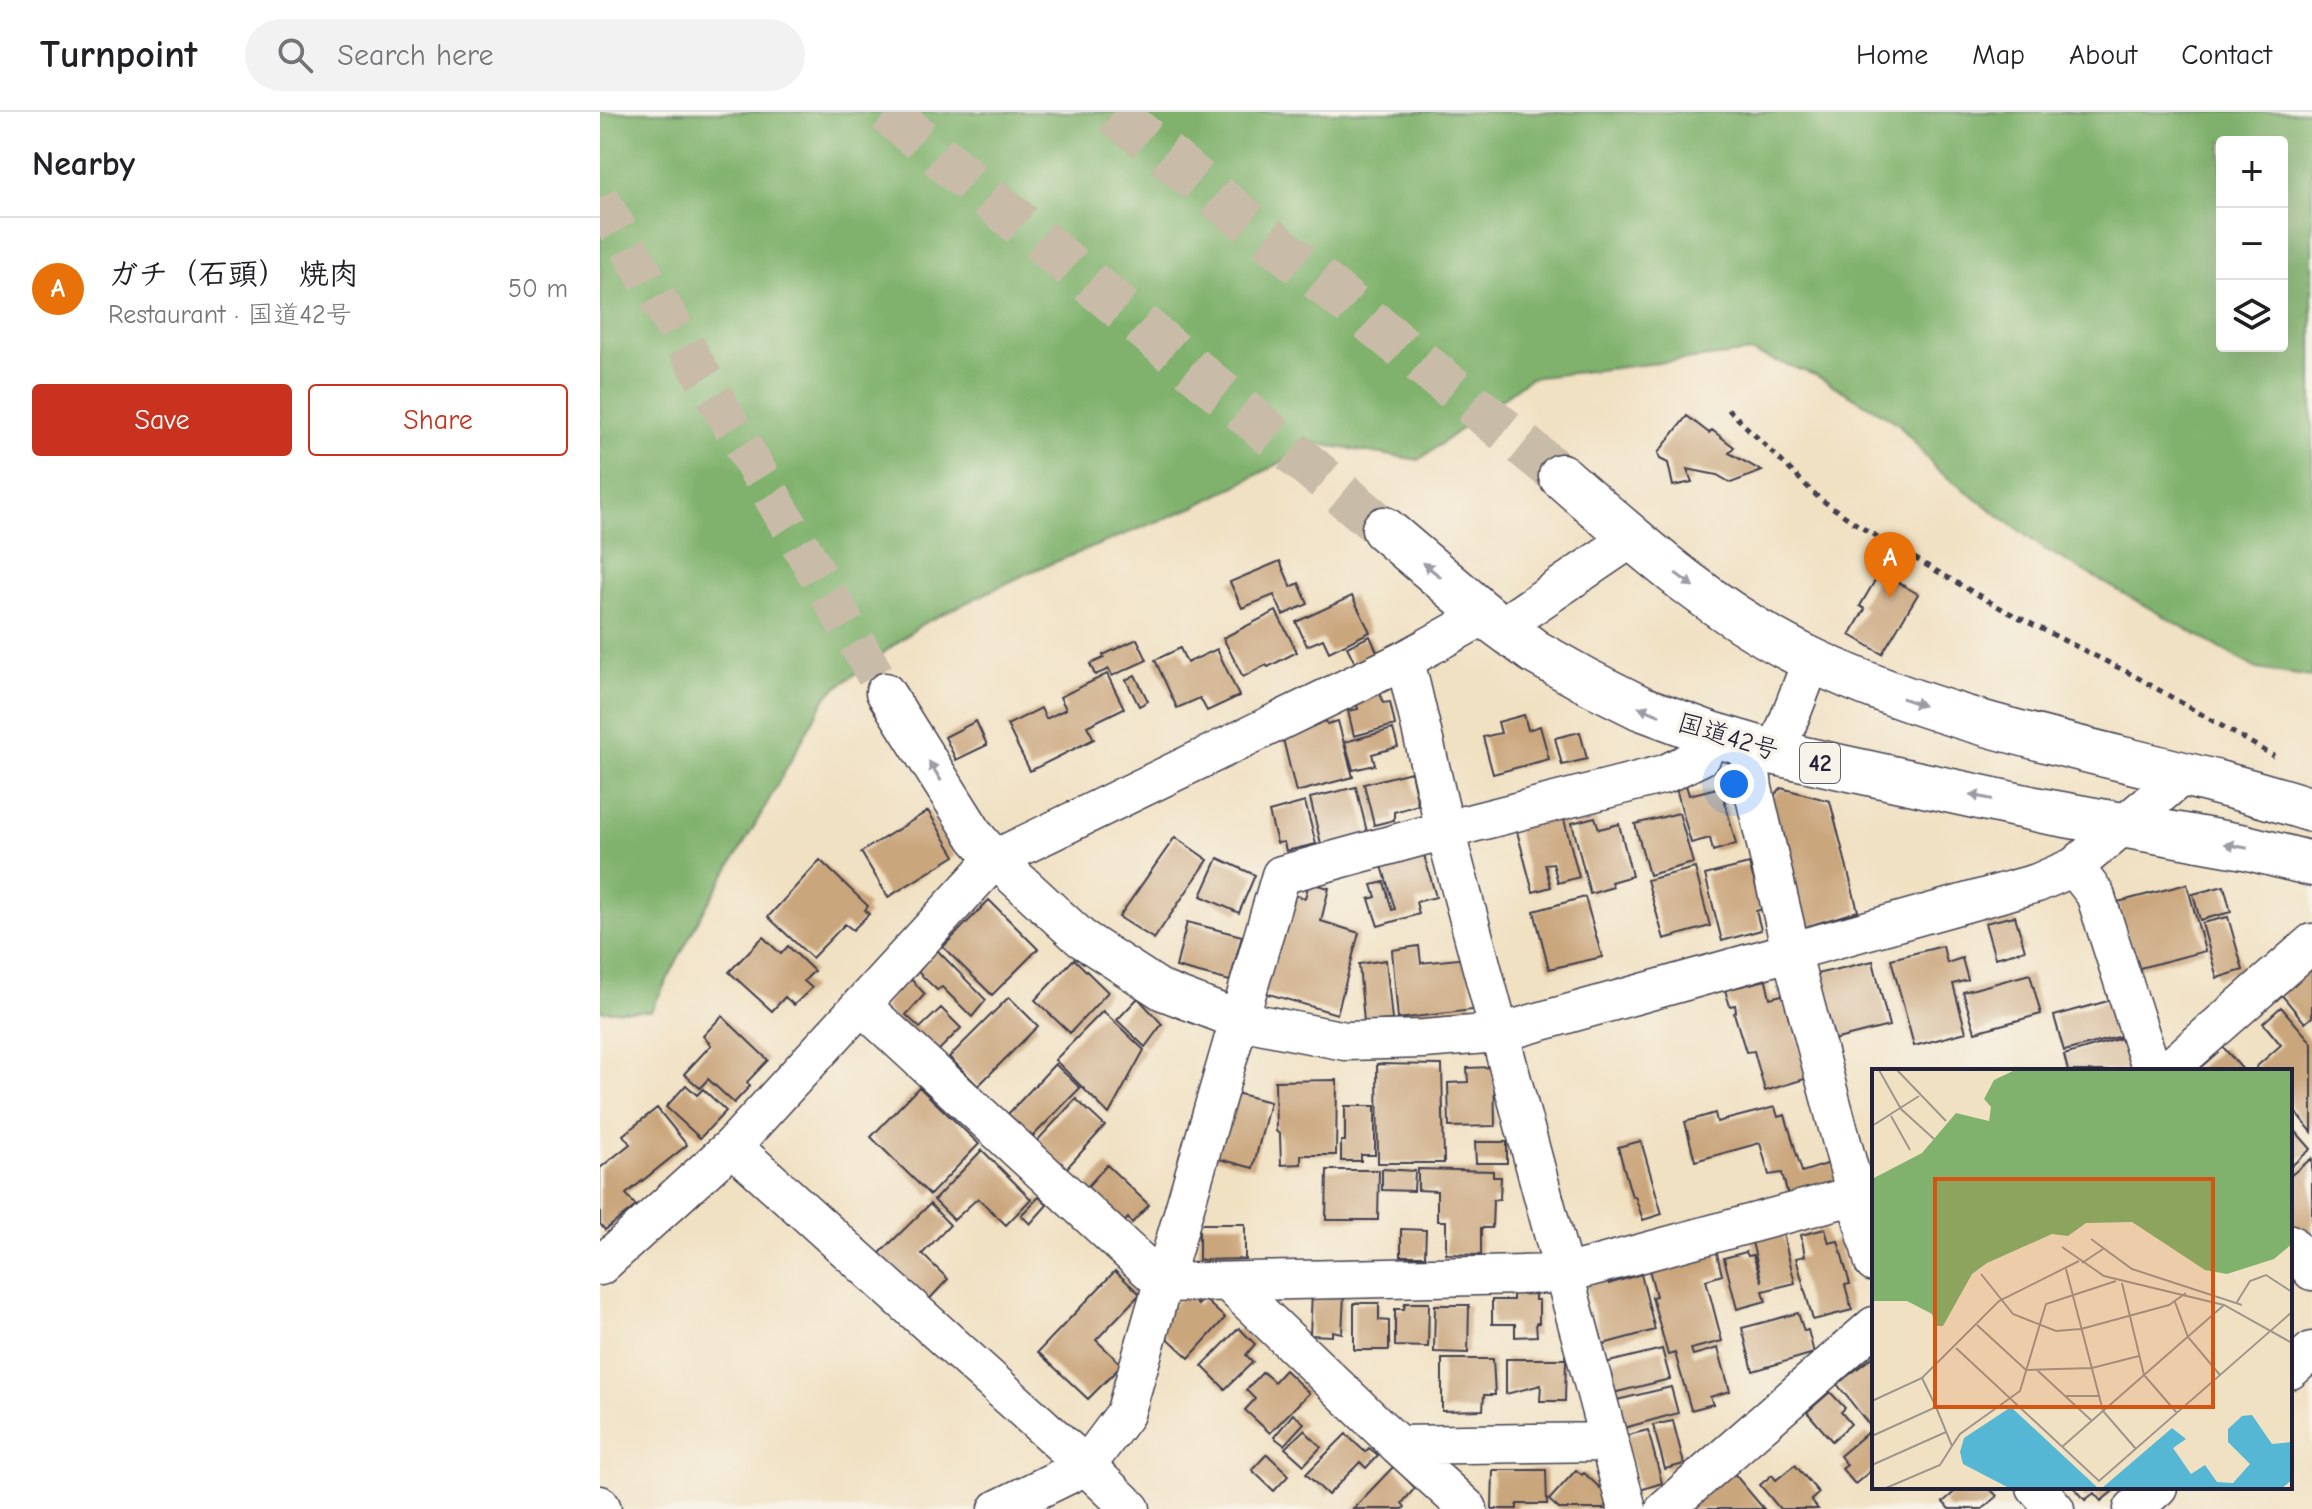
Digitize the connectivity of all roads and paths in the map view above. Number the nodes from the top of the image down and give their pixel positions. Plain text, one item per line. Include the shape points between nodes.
1 (1728, 409) dead end
2 (1561, 476) tunnel mouth
3 (1384, 529) tunnel mouth
4 (1632, 538) junction
5 (1493, 621) junction
6 (1405, 660) junction
7 (1812, 660) junction
8 (885, 692) tunnel mouth
9 (1745, 744) junction
10 (2283, 760) dead end
11 (2184, 774) junction
12 (2312, 810) edge
13 (2124, 825) junction
14 (1445, 830) junction
15 (986, 848) junction
16 (2312, 864) edge
17 (2074, 867) junction
18 (2312, 943) edge
19 (1791, 951) junction
20 (861, 1005) junction
21 (1239, 1020) junction
22 (1499, 1033) junction
23 (2151, 1069) edge
24 (2169, 1069) edge
25 (732, 1146) junction
26 (1856, 1195) junction
27 (2292, 1246) edge
28 (1872, 1255) edge
29 (600, 1266) edge
30 (2312, 1271) edge
31 (1564, 1274) junction
32 (1228, 1282) junction
33 (1163, 1283) junction
34 (1872, 1328) edge
35 (2312, 1351) edge
36 (2292, 1368) edge
37 (1609, 1442) junction
38 (1398, 1445) junction
39 (1086, 1466) junction
40 (2038, 1489) edge
41 (2156, 1489) edge
42 (998, 1509) edge
43 (1131, 1509) edge
44 (1468, 1509) edge
45 (1627, 1509) edge
46 (1665, 1509) edge
47 (2055, 1509) edge
48 (2133, 1509) edge

1 - 10 path via 1819,498 1859,526
2 - 4 highway
5 -> 3 highway, 国道42号 / 42
4 - 5 street
4 -> 7 highway via 1728,611
5 - 6 street
9 -> 5 highway, 国道42号 / 42 via 1641,708 1535,652
6 - 14 street
6 - 15 street
7 - 9 street
7 -> 11 highway via 1967,720
15 -> 8 street
13 -> 9 highway, 国道42号 / 42
9 - 14 street via 1665,774
9 - 19 street
11 - 12 highway
11 - 13 street
16 -> 13 highway, 国道42号 / 42
13 - 17 street
14 - 21 street via 1281,875
14 - 22 street
15 - 20 street
15 - 21 street via 1081,938 1163,991
17 - 19 street via 2037,883
17 - 23 street via 2095,894
18 - 24 street
19 - 22 street
19 - 26 street
20 - 25 street
20 - 33 street
21 - 22 street via 1345,1041
21 - 33 street
22 - 31 street
25 - 29 street
25 - 39 street
26 - 28 street
26 - 31 street
27 - 30 street
31 - 32 street
31 - 37 street
32 - 33 street
32 - 38 street
33 - 39 street via 1125,1414
34 - 46 street
35 - 36 street
37 - 38 street
37 - 45 street
38 - 44 street
39 - 42 street
39 - 43 street
40 - 47 street
41 - 48 street

